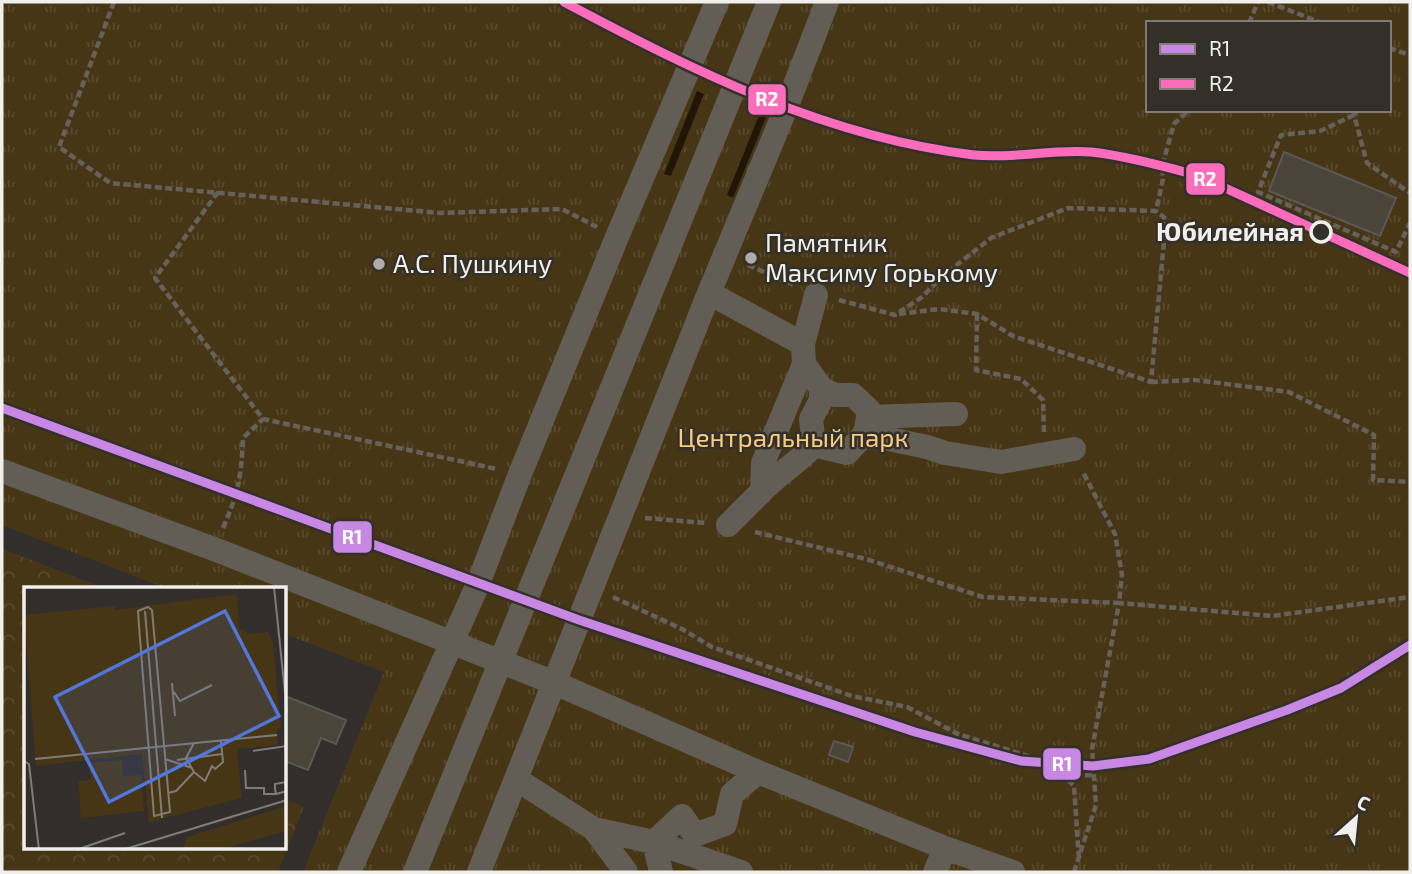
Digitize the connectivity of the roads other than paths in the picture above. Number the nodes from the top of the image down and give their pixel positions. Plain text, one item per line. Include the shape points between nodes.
1 (717, 2) edge
2 (769, 2) edge
3 (827, 2) edge
4 (709, 293) junction
5 (816, 295) road end
6 (803, 354) junction
7 (821, 388) junction
8 (866, 426) junction
9 (814, 445) junction
10 (1074, 449) dead end
11 (935, 450) junction
12 (2, 471) edge
13 (762, 491) junction
14 (728, 525) road end
15 (452, 644) junction
16 (501, 663) junction
17 (555, 683) junction
18 (758, 772) junction
19 (516, 779) junction
20 (594, 829) junction
21 (654, 842) junction
22 (945, 848) junction
23 (737, 871) edge
24 (349, 872) edge
25 (415, 872) edge
26 (479, 872) edge
27 (626, 872) edge
28 (660, 872) edge
29 (935, 872) edge
30 (1013, 872) edge

1 - 15 street
2 - 16 street
3 - 4 street
4 - 6 street
4 - 17 street
5 - 6 street
6 - 7 street
6 - 13 street via 763,463
7 - 8 street via 835,395 853,395 869,410
7 - 9 street via 821,400 811,419
8 - 9 street via 847,453
8 - 11 street
8 - 11 street via 944,415
9 - 13 street
10 - 11 street via 1001,463
12 - 15 street
13 - 14 street
15 - 16 street
15 - 24 street
16 - 17 street
16 - 25 street
17 - 18 street
17 - 19 street
18 - 21 street via 732,794 725,824 695,835 682,816
18 - 22 street
19 - 20 street
19 - 26 street
20 - 21 street
20 - 27 street
21 - 23 street
21 - 28 street
22 - 29 street
22 - 30 street

